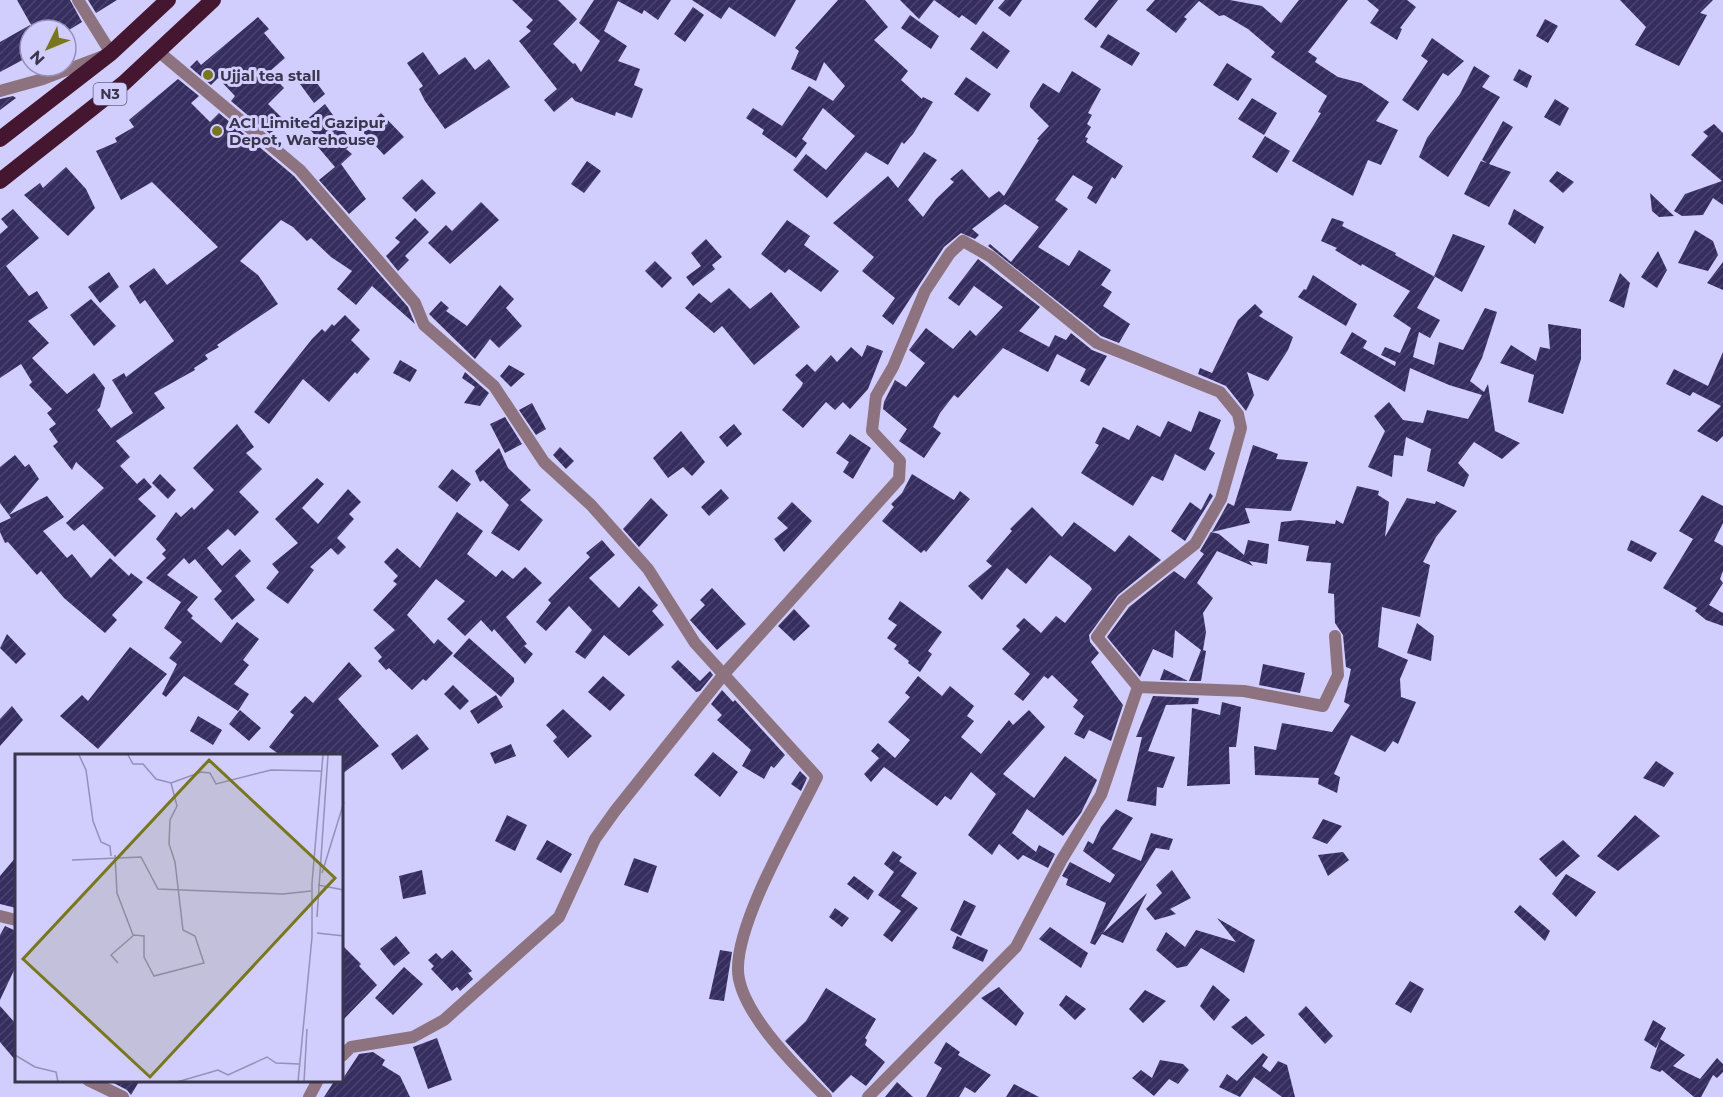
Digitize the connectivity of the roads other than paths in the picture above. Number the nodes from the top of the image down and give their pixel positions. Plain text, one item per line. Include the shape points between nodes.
1 (78, 0) edge
2 (168, 0) edge
3 (213, 0) edge
4 (158, 51) junction
5 (111, 53) junction
6 (0, 91) edge
7 (0, 139) edge
8 (0, 181) edge
9 (1335, 636) dead end
10 (724, 674) junction
11 (1138, 687) junction
12 (0, 916) edge
13 (15, 920) edge
14 (344, 1054) edge
15 (92, 1082) edge
16 (317, 1082) edge
17 (123, 1097) edge
18 (309, 1097) edge
19 (826, 1097) edge
20 (868, 1097) edge

1 - 5 street
2 - 5 highway, N3
3 - 4 highway, N3
4 - 8 highway, N3 via 124,83
4 - 10 street via 300,170 416,303 424,325 494,386 544,462 591,505 648,569 695,643
5 - 6 street
5 - 7 highway, N3
9 - 11 street via 1338,675 1323,706 1244,691
10 - 11 street via 899,479 900,461 872,432 876,396 925,291 950,253 963,241 991,257 1097,343 1220,392 1238,414 1241,428 1221,499 1195,544 1123,602 1096,637
10 - 14 street via 595,839 559,917 444,1020 412,1037 351,1047
10 - 19 street via 817,777 762,889 744,936 738,968 743,992 777,1048
11 - 20 street via 1101,795 1016,947
12 - 13 street
15 - 17 street
16 - 18 street

